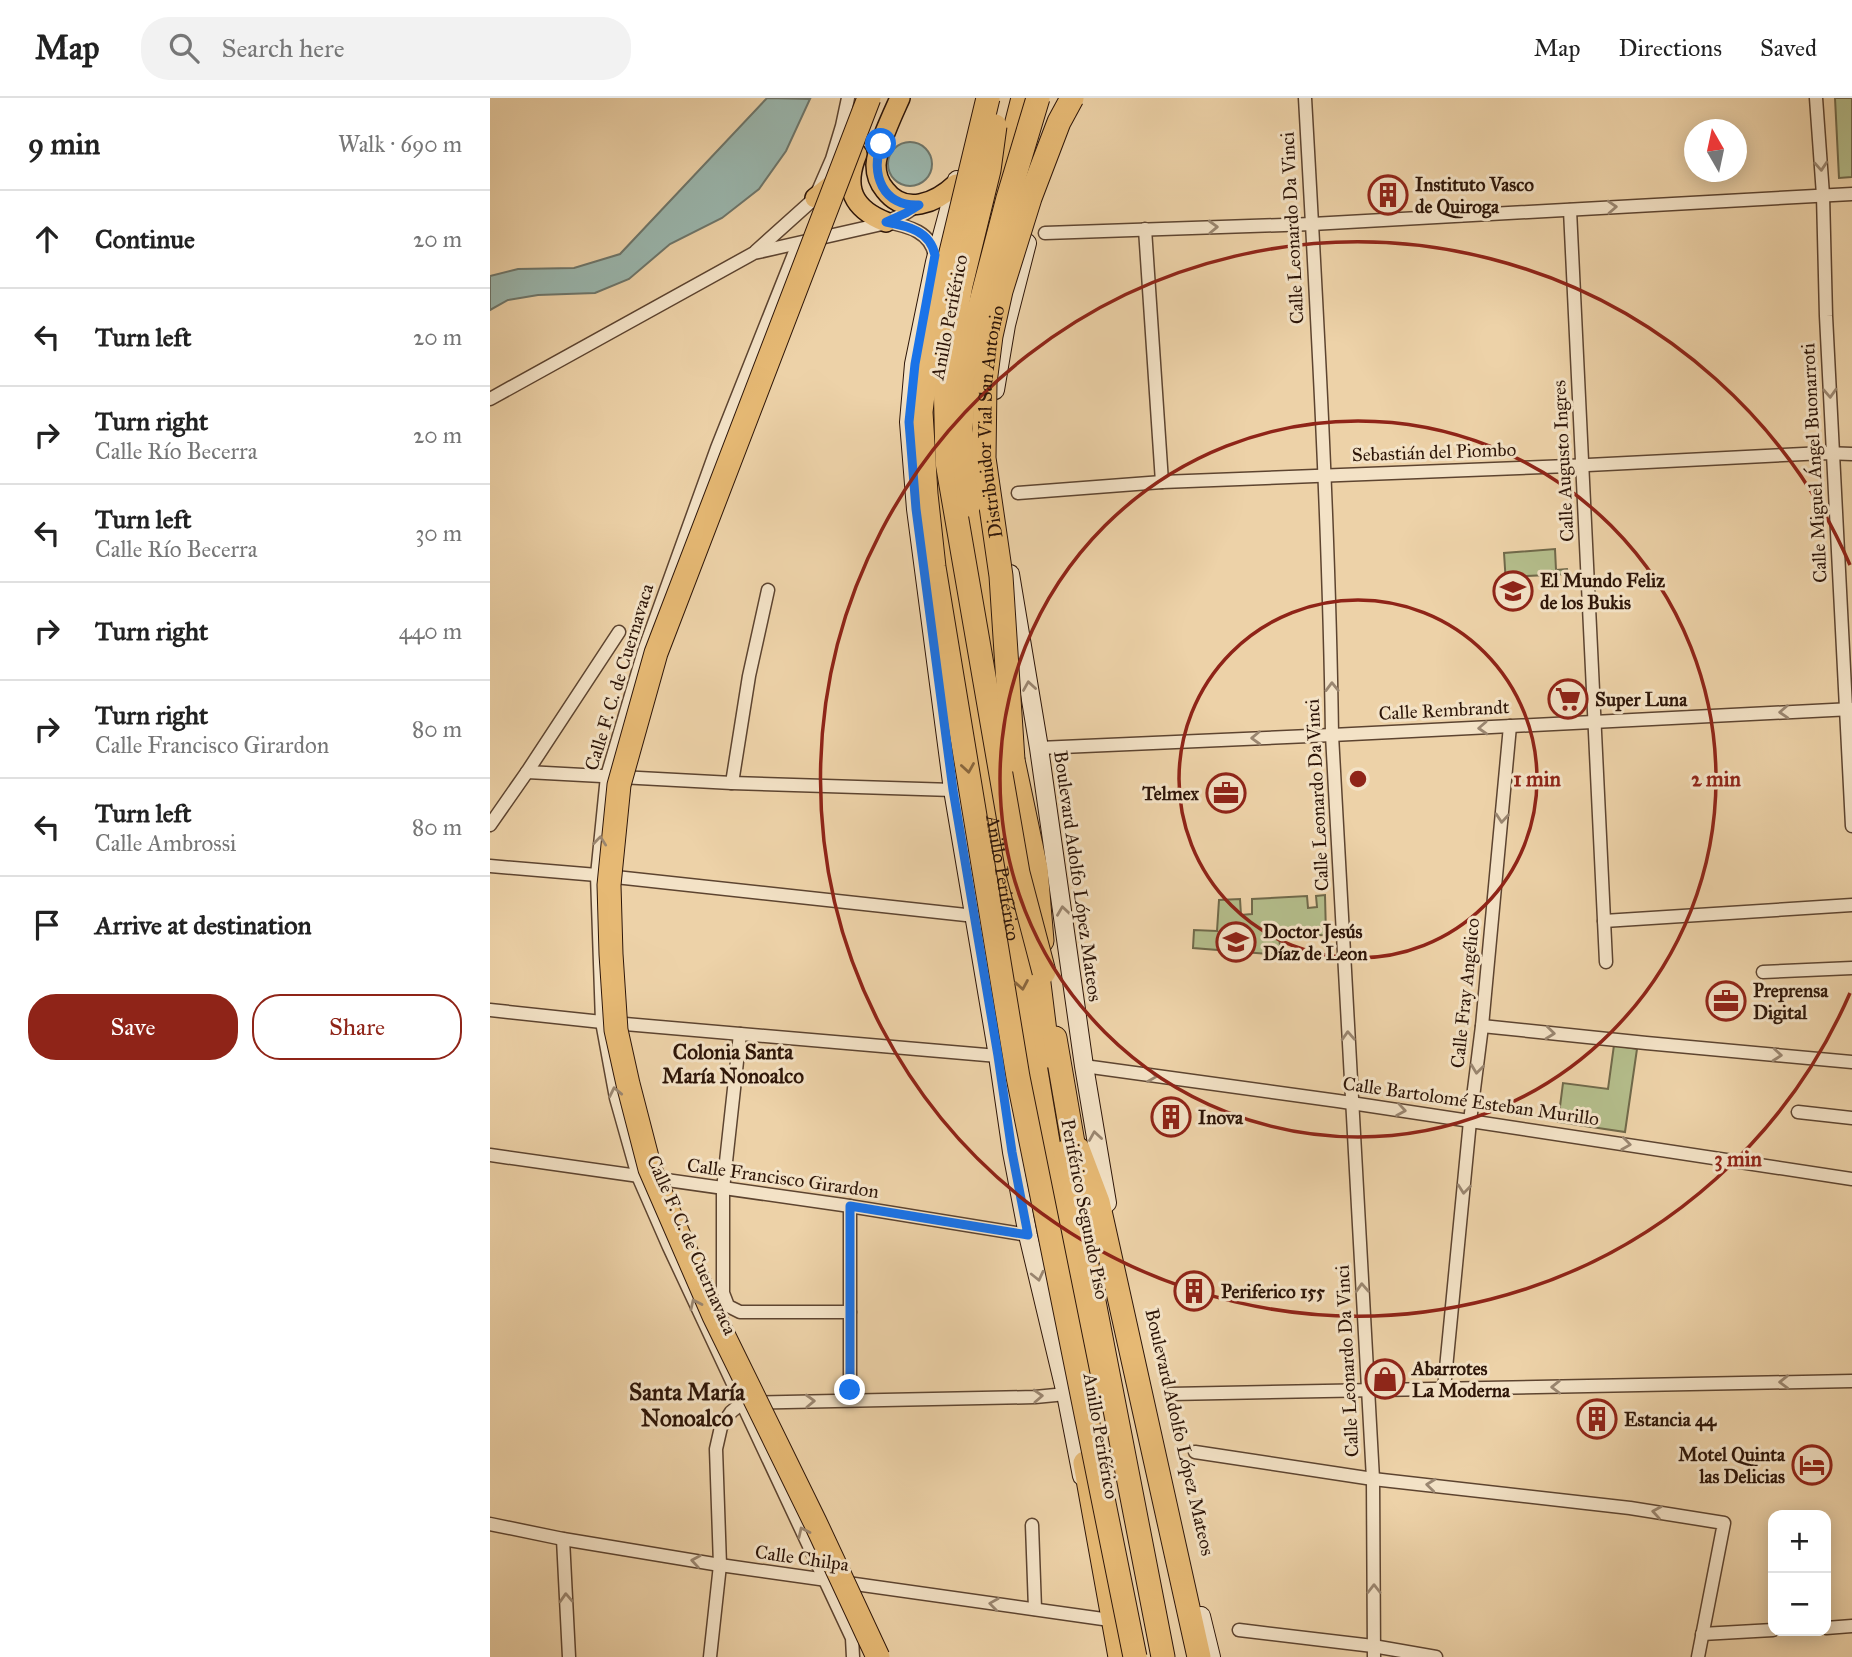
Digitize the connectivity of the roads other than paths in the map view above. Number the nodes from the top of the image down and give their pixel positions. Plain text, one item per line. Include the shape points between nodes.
1 (848, 98) edge
2 (869, 98) edge
3 (879, 98) edge
4 (900, 98) edge
5 (976, 98) edge
6 (988, 98) edge
7 (997, 98) edge
8 (1022, 98) edge
9 (1038, 98) edge
10 (1046, 98) edge
11 (1060, 98) edge
12 (1072, 98) edge
13 (1079, 98) edge
14 (1305, 98) edge
15 (1816, 98) edge
16 (1056, 124) junction
17 (969, 128) junction
18 (853, 162) junction
19 (981, 163) junction
20 (956, 184) junction
21 (1852, 194) edge
22 (1823, 195) junction
23 (815, 198) junction
24 (1030, 198) junction
25 (919, 205) junction
26 (1570, 210) junction
27 (886, 222) junction
28 (1312, 224) junction
29 (1145, 229) junction
30 (1045, 233) dead end
31 (798, 244) junction
32 (754, 253) junction
33 (1001, 254) junction
34 (935, 262) junction
35 (490, 399) edge
36 (958, 422) junction
37 (1833, 454) junction
38 (1852, 454) edge
39 (1582, 465) junction
40 (1324, 476) junction
41 (1162, 482) junction
42 (1018, 493) dead end
43 (768, 590) dead end
44 (620, 632) dead end
45 (1849, 709) edge
46 (1595, 722) junction
47 (1510, 726) junction
48 (1332, 736) junction
49 (1039, 748) junction
50 (1013, 760) junction
51 (527, 772) junction
52 (607, 776) junction
53 (732, 783) junction
54 (953, 790) junction
55 (490, 825) edge
56 (1852, 826) edge
57 (490, 866) edge
58 (597, 875) junction
59 (1852, 905) edge
60 (975, 916) junction
61 (1604, 921) junction
62 (1606, 962) dead end
63 (1852, 968) edge
64 (1044, 972) junction
65 (1763, 972) dead end
66 (490, 1010) edge
67 (602, 1022) junction
68 (1482, 1026) junction
69 (740, 1034) junction
70 (998, 1056) junction
71 (1852, 1062) edge
72 (1084, 1066) junction
73 (1352, 1103) junction
74 (1798, 1112) dead end
75 (1852, 1118) edge
76 (1470, 1121) junction
77 (1069, 1123) junction
78 (490, 1155) edge
79 (638, 1176) junction
80 (1852, 1179) edge
81 (723, 1189) junction
82 (850, 1206) junction
83 (1063, 1231) junction
84 (1028, 1235) junction
85 (850, 1312) junction
86 (1852, 1381) edge
87 (1444, 1389) junction
88 (1367, 1390) junction
89 (1066, 1394) junction
90 (1170, 1394) dead end
91 (850, 1399) junction
92 (742, 1403) junction
93 (1195, 1452) dead end
94 (1373, 1479) junction
95 (490, 1524) edge
96 (1032, 1525) dead end
97 (563, 1539) junction
98 (720, 1565) junction
99 (826, 1581) junction
100 (1034, 1609) junction
101 (1110, 1620) junction
102 (1852, 1626) edge
103 (1831, 1628) edge
104 (1239, 1630) dead end
105 (1768, 1630) edge
106 (1702, 1634) junction
107 (1373, 1652) edge
108 (569, 1657) edge
109 (710, 1657) edge
110 (853, 1657) edge
111 (878, 1657) edge
112 (1114, 1657) edge
113 (1120, 1657) edge
114 (1135, 1657) edge
115 (1141, 1657) edge
116 (1163, 1657) edge
117 (1171, 1657) edge
118 (1199, 1657) edge
119 (1211, 1657) edge
120 (1436, 1657) edge
121 (1698, 1657) edge

1 - 23 street via 832,159
2 - 111 highway, bridge via 656,653 619,785 609,885 616,1030 650,1169 713,1316
3 - 18 main road
4 - 25 main road via 877,158 877,177 897,201
5 - 17 main road
6 -> 114 highway, Periférico Segundo Piso, bridge via 929,344 921,412 926,494 1018,1077
7 - 19 highway, Anillo Periférico
7 - 36 highway, bridge via 989,170 945,373
8 - 36 highway via 963,317 953,378
8 - 116 highway, Anillo Periférico via 989,233 971,380 975,496 1053,1088
9 - 36 highway, bridge via 971,340
10 - 33 highway, bridge
11 - 16 main road, Boulevard Adolfo López Mateos
12 - 24 highway, Distribuidor Vial San Antonio, bridge
13 - 16 main road
14 - 28 street, Calle Leonardo Da Vinci
15 -> 22 street, Calle Miguel Ángel Buonarroti
49 -> 16 main road, Boulevard Adolfo López Mateos via 997,492 993,397
17 - 19 highway
17 - 20 main road
18 - 23 main road
18 - 27 main road via 854,196 871,216
19 -> 83 highway, Anillo Periférico via 935,371 941,507
20 - 25 main road via 942,196
20 - 34 main road
21 - 22 street
26 -> 22 street
22 -> 37 street, Calle Miguel Ángel Buonarroti
23 - 32 street
24 - 33 highway via 1019,211
24 - 50 highway, Distribuidor Vial San Antonio, bridge via 1001,291 985,383 984,458 1001,576
25 - 27 street
26 - 28 street
26 - 39 street, Calle Augusto Ingres
27 - 31 street
27 - 34 street via 927,237
29 -> 28 street
28 - 40 street, Calle Leonardo Da Vinci
29 - 30 street
29 - 41 street
31 - 32 street
31 - 52 street, Calle F. C. de Cuernavaca via 645,648
32 - 35 street
33 - 36 highway, bridge via 985,339
34 - 54 main road via 909,422
36 - 50 highway, bridge via 981,530 1002,681 999,699
36 - 64 highway, bridge via 947,462 1018,873
37 - 38 street, Sebastián del Piombo
37 - 39 street, Sebastián del Piombo
37 - 45 street, Calle Miguel Ángel Buonarroti
39 - 40 street, Sebastián del Piombo
39 - 46 street, Calle Augusto Ingres
40 - 41 street, Sebastián del Piombo
48 -> 40 street, Calle Leonardo Da Vinci
41 - 42 street, Sebastián del Piombo
43 - 53 street
44 - 51 street
45 -> 46 street, Calle Rembrandt
45 - 56 street, Calle Miguel Ángel Buonarroti
46 - 47 street, Calle Rembrandt
46 - 61 street, Calle Augusto Ingres
47 -> 48 street, Calle Rembrandt
47 -> 68 street, Calle Fray Angélico
48 -> 49 street, Calle Rembrandt
73 -> 48 street, Calle Leonardo Da Vinci
72 -> 49 main road, Boulevard Adolfo López Mateos
50 - 64 highway, Periférico Segundo Piso, bridge via 1036,869
51 - 52 street
51 - 55 street
52 - 53 street
58 -> 52 street, Calle F. C. de Cuernavaca
53 - 54 street
54 - 60 main road
57 - 58 street
58 - 60 street
58 - 67 street, Calle F. C. de Cuernavaca
59 - 61 street
60 - 70 main road
61 - 62 street, Calle Augusto Ingres
63 - 65 street
64 - 77 highway, Periférico Segundo Piso
66 - 67 street
67 - 69 street
79 -> 67 street, Calle F. C. de Cuernavaca via 616,1098
68 -> 71 street
68 -> 76 street, Calle Fray Angélico
69 - 70 street
69 - 81 street
70 - 84 main road
72 -> 73 street, Calle Bartolomé Esteban Murillo
119 -> 72 main road, Boulevard Adolfo López Mateos via 1159,1446 1102,1179
73 -> 76 street, Calle Bartolomé Esteban Murillo
88 -> 73 street, Calle Leonardo Da Vinci
74 - 75 street
76 -> 80 street, Calle Bartolomé Esteban Murillo
76 -> 87 street, Calle Fray Angélico
77 - 117 highway, Periférico Segundo Piso
77 - 118 highway via 1098,1202
78 - 79 street, Calle Francisco Girardon
79 - 81 street, Calle Francisco Girardon
92 -> 79 street, Calle F. C. de Cuernavaca
81 - 82 street, Calle Francisco Girardon
81 - 85 street via 723,1293 728,1306 740,1312
82 - 84 street, Calle Francisco Girardon
82 - 85 street
83 - 113 highway via 1056,1304
83 - 115 highway, Anillo Periférico
84 -> 89 main road
85 - 91 street
86 -> 87 street
87 - 88 street
88 - 90 street
88 - 94 street, Calle Leonardo Da Vinci
91 -> 89 street
89 - 101 main road
92 -> 91 street
92 - 98 street via 721,1427 716,1449
99 -> 92 street, Calle F. C. de Cuernavaca
93 - 94 street
106 -> 94 street via 1724,1523 1618,1506
107 -> 94 street, Calle Leonardo Da Vinci
95 - 97 street, Calle Chilpa
96 - 100 street
98 -> 97 street, Calle Chilpa
108 -> 97 street
98 - 99 street, Calle Chilpa
98 - 109 street
100 -> 99 street, Calle Chilpa
99 - 110 street, Calle F. C. de Cuernavaca via 852,1638
100 - 101 street, Calle Chilpa
101 - 112 main road
102 - 103 street
104 - 107 street
105 - 106 street
106 - 121 street
107 - 120 street

